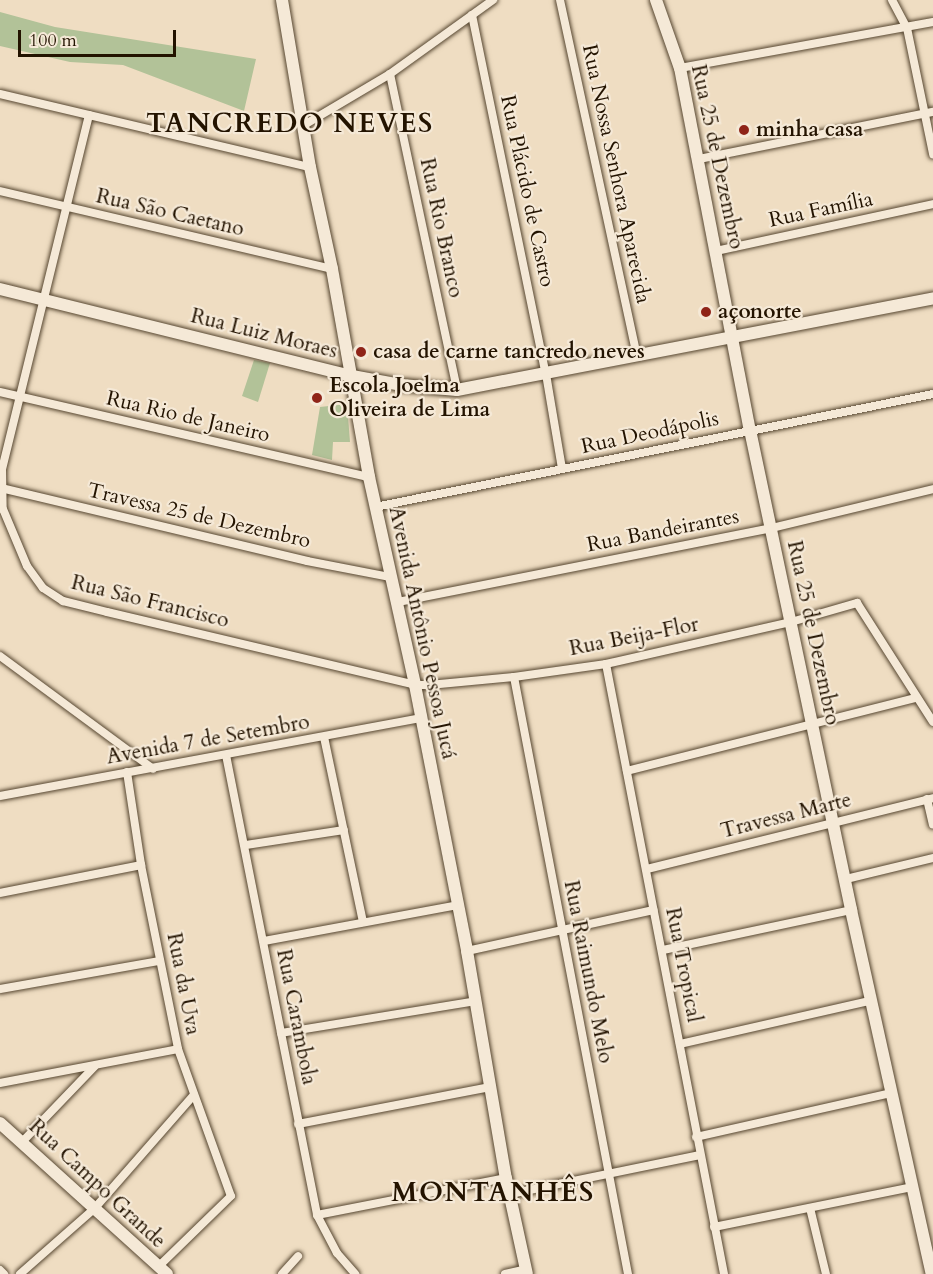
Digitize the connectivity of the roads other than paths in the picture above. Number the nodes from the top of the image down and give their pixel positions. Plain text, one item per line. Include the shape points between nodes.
1 (282, 0) edge
2 (493, 0) edge
3 (560, 0) edge
4 (656, 0) edge
5 (891, 0) edge
6 (472, 15) junction
7 (933, 22) edge
8 (907, 28) junction
9 (680, 68) junction
10 (390, 74) junction
11 (0, 94) edge
12 (930, 113) edge
13 (89, 114) junction
14 (304, 125) junction
15 (933, 154) edge
16 (699, 159) junction
17 (310, 167) junction
18 (0, 191) edge
19 (933, 204) edge
20 (68, 208) junction
21 (716, 251) junction
22 (332, 269) junction
23 (0, 290) edge
24 (933, 298) edge
25 (44, 300) junction
26 (733, 338) junction
27 (637, 355) junction
28 (546, 374) junction
29 (352, 376) junction
30 (457, 390) junction
31 (0, 392) edge
32 (933, 394) edge
33 (20, 397) junction
34 (750, 430) junction
35 (562, 469) junction
36 (369, 477) junction
37 (1, 488) edge
38 (933, 489) edge
39 (375, 507) junction
40 (772, 528) junction
41 (390, 577) junction
42 (398, 602) junction
43 (791, 622) junction
44 (0, 656) edge
45 (606, 664) junction
46 (514, 677) junction
47 (415, 685) junction
48 (916, 698) junction
49 (422, 718) junction
50 (933, 722) edge
51 (812, 726) junction
52 (324, 737) junction
53 (226, 755) junction
54 (153, 769) junction
55 (627, 771) junction
56 (127, 772) junction
57 (0, 796) edge
58 (930, 799) edge
59 (834, 824) junction
60 (933, 824) edge
61 (344, 830) junction
62 (246, 845) junction
63 (933, 858) edge
64 (141, 865) junction
65 (647, 869) junction
66 (846, 879) junction
67 (0, 893) edge
68 (458, 905) junction
69 (654, 910) junction
70 (851, 910) junction
71 (363, 922) junction
72 (562, 932) junction
73 (264, 941) junction
74 (663, 950) junction
75 (467, 951) junction
76 (159, 961) junction
77 (0, 989) edge
78 (476, 1001) junction
79 (870, 1001) junction
80 (281, 1033) junction
81 (680, 1044) junction
82 (178, 1049) junction
83 (95, 1066) junction
84 (0, 1083) edge
85 (491, 1087) junction
86 (891, 1093) junction
87 (193, 1096) junction
88 (0, 1123) edge
89 (298, 1124) junction
90 (696, 1137) junction
91 (23, 1141) junction
92 (700, 1155) junction
93 (607, 1175) junction
94 (506, 1178) junction
95 (913, 1187) junction
96 (510, 1194) junction
97 (810, 1208) junction
98 (94, 1209) junction
99 (317, 1215) junction
100 (714, 1227) junction
101 (929, 1242) edge
102 (298, 1256) dead end
103 (0, 1270) edge
104 (163, 1270) edge
105 (526, 1272) edge
106 (4, 1274) edge
107 (20, 1274) edge
108 (282, 1274) edge
109 (355, 1274) edge
110 (505, 1274) edge
111 (628, 1274) edge
112 (724, 1274) edge
113 (826, 1274) edge
114 (933, 1274) edge

1 - 14 street, Avenida Antônio Pessoa Jucá
2 - 6 street
3 - 27 street, Rua Nossa Senhora Aparecida
4 - 9 street, Rua 25 de Dezembro
5 - 8 street
6 - 10 street
6 - 28 street, Rua Plácido de Castro
7 - 8 street
8 - 9 street
8 - 12 street
9 - 16 street, Rua 25 de Dezembro
10 - 14 street
10 - 30 street, Rua Rio Branco
11 - 13 street
12 - 15 street
12 - 16 street
13 - 17 street
13 - 20 street, Rua São Francisco
14 - 17 street, Avenida Antônio Pessoa Jucá
16 - 21 street, Rua 25 de Dezembro
17 - 22 street, Avenida Antônio Pessoa Jucá
18 - 20 street, Rua São Caetano
19 - 21 street, Rua Família
20 - 22 street, Rua São Caetano
20 - 25 street, Rua São Francisco
21 - 26 street, Rua 25 de Dezembro
22 - 29 street, Avenida Antônio Pessoa Jucá
23 - 25 street, Rua Luiz Moraes
24 - 26 street, Rua Luiz Moraes
25 - 29 street, Rua Luiz Moraes
25 - 33 street, Rua São Francisco
26 - 27 street, Rua Luiz Moraes
26 - 34 street, Rua 25 de Dezembro
27 - 28 street, Rua Luiz Moraes
28 - 30 street, Rua Luiz Moraes
28 - 35 street, Rua Plácido de Castro
29 - 30 street, Rua Luiz Moraes
29 - 36 street, Avenida Antônio Pessoa Jucá
31 - 33 street, Rua Rio de Janeiro
32 - 34 street, Rua Deodápolis
33 - 36 street, Rua Rio de Janeiro
33 - 37 street, Rua São Francisco
34 - 35 street, Rua Deodápolis
34 - 40 street, Rua 25 de Dezembro
35 - 39 street, Rua Deodápolis
36 - 39 street, Avenida Antônio Pessoa Jucá
37 - 41 street, Travessa 25 de Dezembro
37 - 47 street, Rua São Francisco via 3,509 27,566 43,588 63,601
38 - 40 street, Rua Bandeirantes
39 - 41 street, Avenida Antônio Pessoa Jucá
40 - 42 street, Rua Bandeirantes
40 - 43 street, Rua 25 de Dezembro
41 - 42 street, Avenida Antônio Pessoa Jucá
42 - 47 street, Avenida Antônio Pessoa Jucá
43 - 45 street, Rua Beija-Flor
43 - 48 street, Rua Beija-Flor via 857,603
43 - 51 street, Rua 25 de Dezembro
44 - 54 street
45 - 46 street, Rua Beija-Flor
45 - 55 street, Rua Tropical
46 - 47 street, Rua Beija-Flor
46 - 72 street, Rua Raimundo Melo
47 - 49 street, Avenida Antônio Pessoa Jucá
48 - 50 street
48 - 51 street
49 - 52 street, Avenida 7 de Setembro
49 - 68 street, Avenida Antônio Pessoa Jucá
51 - 55 street
51 - 59 street, Rua 25 de Dezembro
52 - 53 street, Avenida 7 de Setembro
52 - 61 street
53 - 54 street, Avenida 7 de Setembro
53 - 62 street, Rua Carambola
54 - 56 street, Avenida 7 de Setembro
55 - 65 street, Rua Tropical
56 - 57 street, Avenida 7 de Setembro
56 - 64 street, Rua da Uva
58 - 59 street, Travessa Marte
58 - 60 street
59 - 65 street, Travessa Marte
59 - 66 street, Rua 25 de Dezembro
61 - 62 street
61 - 71 street
62 - 73 street, Rua Carambola
63 - 66 street
64 - 67 street
64 - 76 street, Rua da Uva
65 - 69 street, Rua Tropical
66 - 70 street, Rua 25 de Dezembro
68 - 71 street
68 - 75 street, Avenida Antônio Pessoa Jucá
69 - 72 street
69 - 74 street, Rua Tropical
70 - 74 street
70 - 79 street, Rua 25 de Dezembro
71 - 73 street
72 - 75 street
72 - 93 street, Rua Raimundo Melo
73 - 80 street, Rua Carambola
74 - 81 street, Rua Tropical
75 - 78 street, Avenida Antônio Pessoa Jucá
76 - 77 street
76 - 82 street, Rua da Uva
78 - 80 street
78 - 85 street, Avenida Antônio Pessoa Jucá
79 - 81 street
79 - 86 street, Rua 25 de Dezembro
80 - 89 street, Rua Carambola
81 - 90 street, Rua Tropical
82 - 83 street
82 - 87 street, Rua da Uva
83 - 84 street
83 - 91 street
85 - 89 street
85 - 94 street, Avenida Antônio Pessoa Jucá
86 - 90 street
86 - 95 street, Rua 25 de Dezembro
87 - 98 street
87 - 104 street, Rua da Uva via 231,1196
88 - 91 street, Rua Campo Grande
89 - 99 street, Rua Carambola
90 - 92 street, Rua Tropical
91 - 98 street, Rua Campo Grande
92 - 93 street
92 - 100 street, Rua Tropical
93 - 96 street
93 - 111 street, Rua Raimundo Melo
94 - 96 street, Avenida Antônio Pessoa Jucá
94 - 99 street
95 - 97 street
95 - 101 street, Rua 25 de Dezembro
96 - 105 street, Avenida Antônio Pessoa Jucá
97 - 100 street
97 - 113 street
98 - 104 street, Rua Campo Grande
98 - 107 street
99 - 109 street, Rua Carambola via 337,1253
100 - 112 street, Rua Tropical
101 - 114 street, Rua 25 de Dezembro
102 - 108 street
103 - 106 street
105 - 110 street

